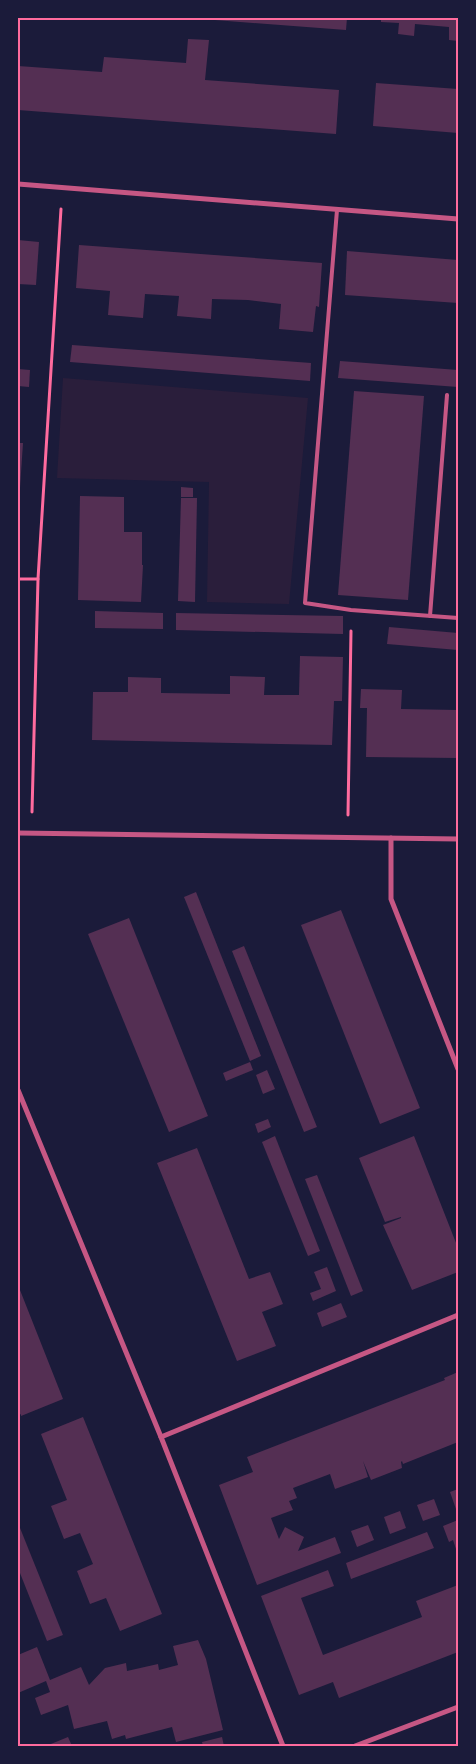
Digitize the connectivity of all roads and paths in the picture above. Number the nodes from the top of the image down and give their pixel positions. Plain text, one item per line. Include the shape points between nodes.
1 (18, 184) edge
2 (63, 188) junction
3 (337, 210) junction
4 (458, 219) edge
5 (446, 395) dead end
6 (18, 579) edge
7 (38, 579) junction
8 (351, 610) junction
9 (430, 616) junction
10 (458, 618) edge
11 (18, 833) edge
12 (32, 833) junction
13 (348, 837) junction
14 (391, 838) junction
15 (458, 839) edge
16 (458, 1069) edge
17 (18, 1090) edge
18 (458, 1315) edge
19 (161, 1437) junction
20 (458, 1707) edge
21 (283, 1746) edge
22 (355, 1746) edge

1 - 2 street
2 - 3 street
2 - 7 path
3 - 4 street
3 - 8 lane via 305,603
5 - 9 lane
6 - 7 path
7 - 12 path
8 - 9 lane
8 - 13 path
9 - 10 lane
11 - 12 street
12 - 13 street
13 - 14 street
14 - 15 street
14 - 16 street via 391,899
17 - 19 street
18 - 19 street
19 - 21 street
20 - 22 street

